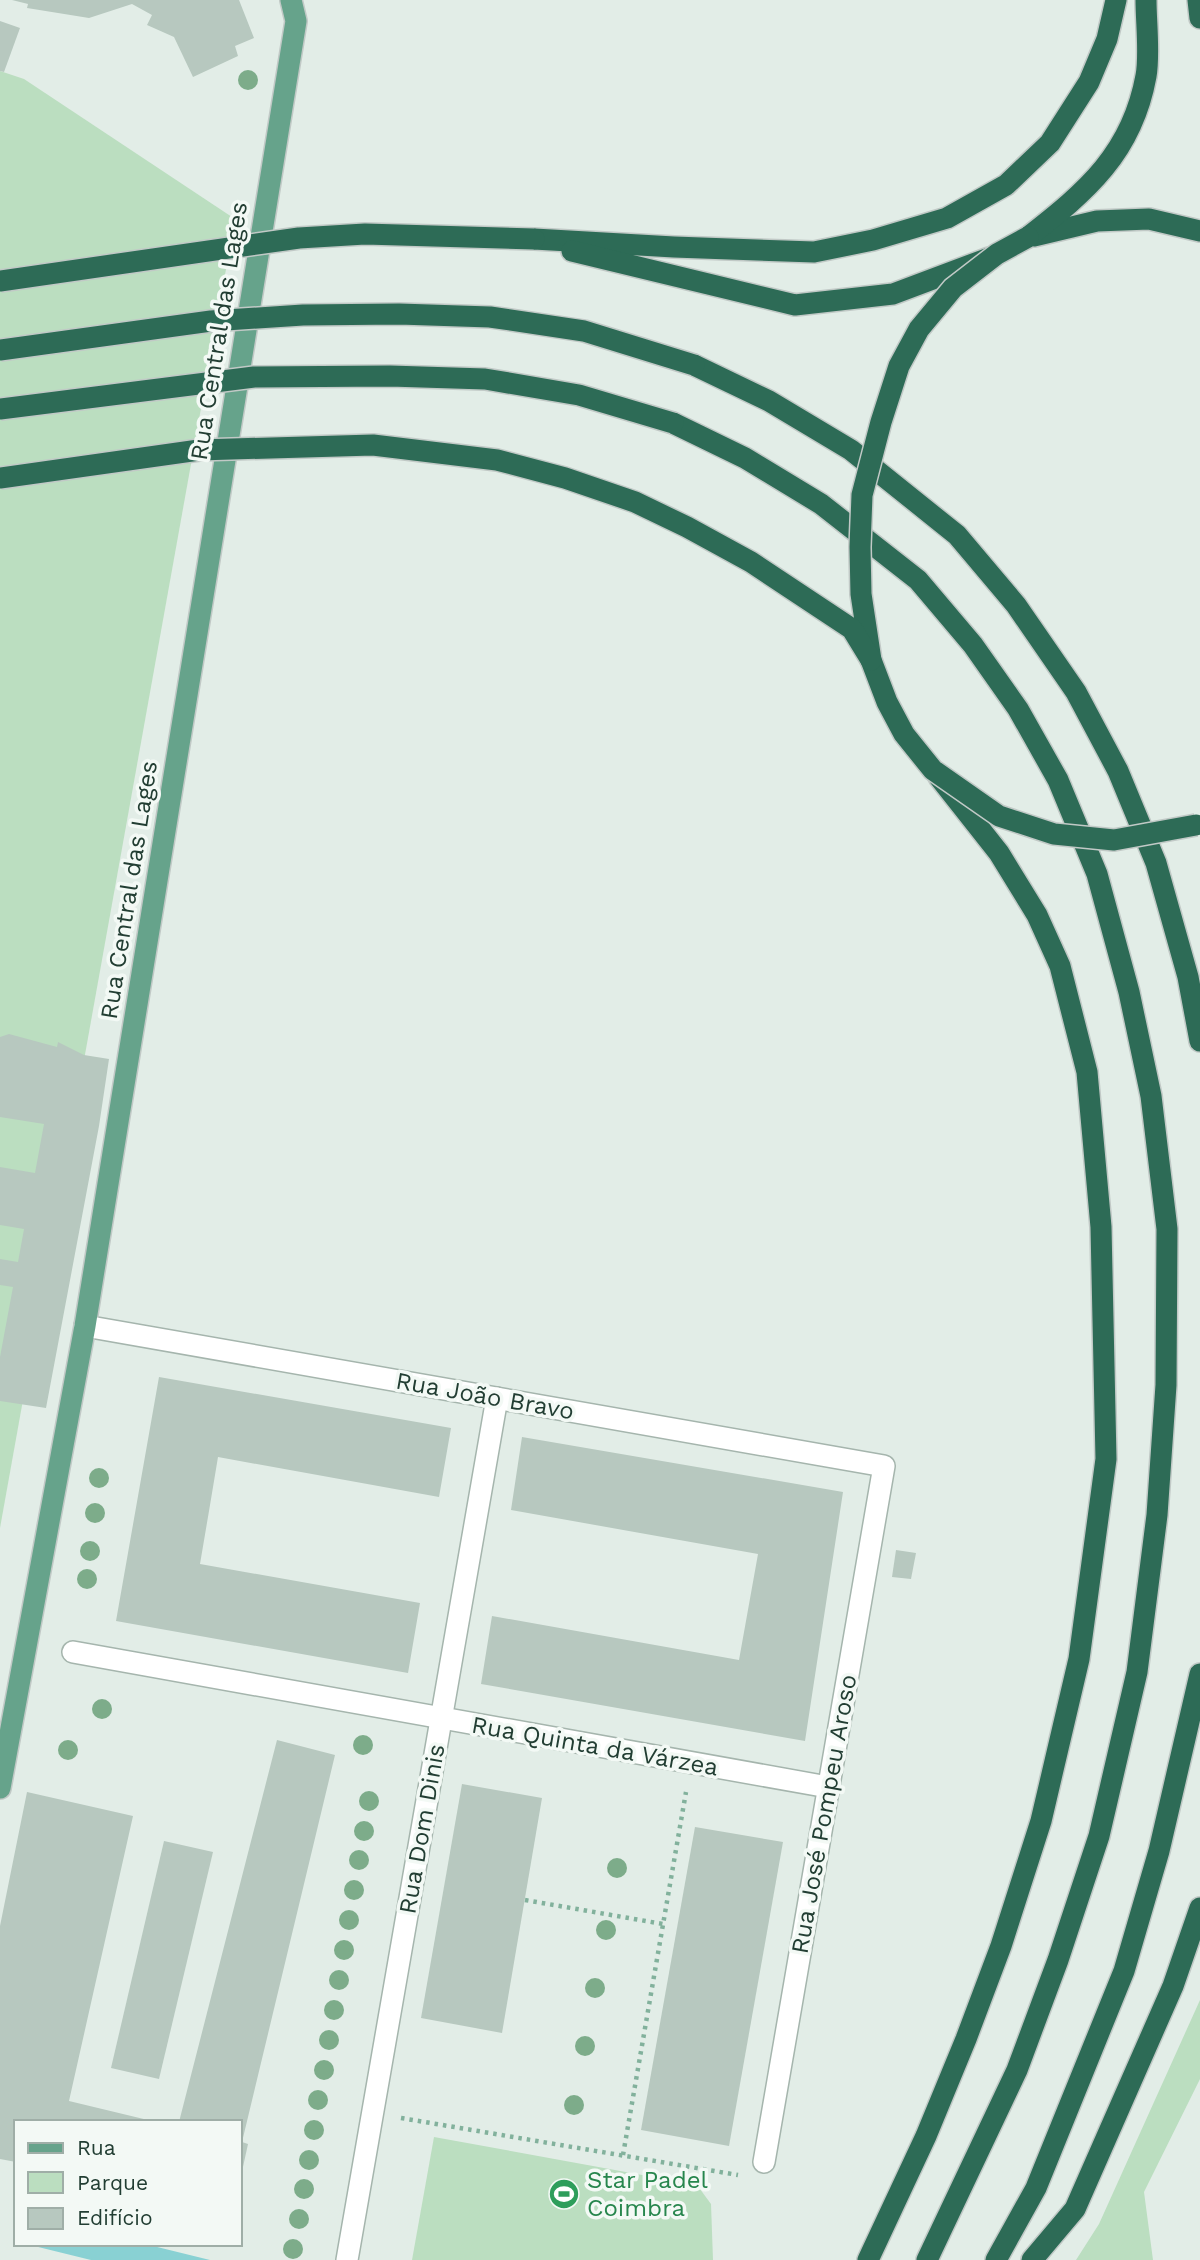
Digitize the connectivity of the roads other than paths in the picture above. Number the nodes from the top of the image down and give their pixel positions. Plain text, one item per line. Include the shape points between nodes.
1 (291, 0) edge
2 (1116, 0) edge
3 (1146, 0) edge
4 (1199, 0) edge
5 (1200, 18) edge
6 (1200, 231) edge
7 (1028, 237) junction
8 (534, 239) junction
9 (997, 254) junction
10 (0, 281) edge
11 (0, 350) edge
12 (0, 410) edge
13 (0, 478) edge
14 (871, 660) junction
15 (933, 770) junction
16 (1198, 824) edge
17 (1200, 1041) edge
18 (85, 1325) junction
19 (497, 1398) junction
20 (884, 1466) joint
21 (73, 1652) dead end
22 (1200, 1674) edge
23 (441, 1719) junction
24 (828, 1787) junction
25 (0, 1788) edge
26 (1200, 1908) edge
27 (764, 2162) road end
28 (347, 2260) edge
29 (868, 2260) edge
30 (927, 2260) edge
31 (996, 2260) edge
32 (1032, 2260) edge

1 - 18 main road, Rua Central das Lages via 294,34
2 - 8 highway via 1107,39 1089,82 1050,144 1006,185 947,218 814,252
3 - 7 highway via 1147,74 1118,153 1074,201
4 - 5 highway
6 - 7 highway via 1149,219 1097,221
7 - 9 highway, bridge
8 - 9 highway, bridge via 795,304 893,294
8 - 10 highway, bridge via 365,234 299,238
9 - 14 highway, bridge via 953,288 919,329 899,366 881,422 862,495 861,594
11 - 17 highway, bridge via 211,321 303,315 490,317 584,331 694,365 769,401 851,450 957,535 1016,605 1076,692 1118,771 1156,863 1188,977
12 - 30 highway, bridge via 254,377 390,376 485,379 579,395 673,423 745,458 821,504 918,580 974,645 1018,709 1058,780 1097,874 1151,1096 1167,1229 1166,1385 1157,1515 1137,1672 1099,1836 1017,2070
13 - 14 highway, bridge via 199,450 373,445 498,460 624,498 687,527 751,562 852,629
14 - 15 highway, bridge via 904,734
15 - 16 highway, bridge via 999,817 1054,834 1114,840
15 - 29 highway, bridge via 999,853 1037,915 1060,966 1087,1072 1101,1227 1106,1460 1079,1659 1041,1821 966,2039
18 - 19 street, Rua João Bravo
18 - 25 main road, Rua Central das Lages
19 - 20 street, Rua João Bravo
19 - 23 street, Rua Dom Dinis
20 - 24 street, Rua José Pompeu Aroso
21 - 23 street, Rua Quinta da Várzea
22 - 31 highway via 1159,1851 1124,1971 1036,2188
23 - 24 street, Rua Quinta da Várzea
23 - 28 street, Rua Dom Dinis
24 - 27 street, Rua José Pompeu Aroso
26 - 32 highway via 1174,1986 1075,2209

